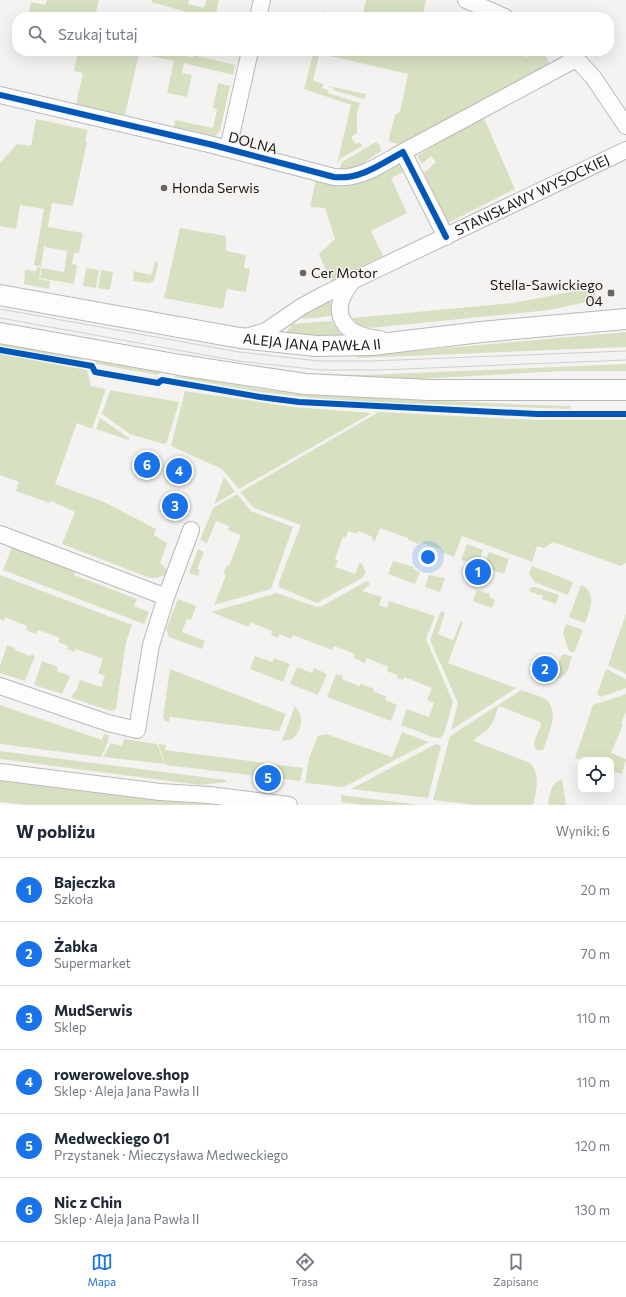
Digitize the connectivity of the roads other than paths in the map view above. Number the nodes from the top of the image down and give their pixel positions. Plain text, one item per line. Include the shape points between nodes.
1 (262, 0) edge
2 (466, 0) edge
3 (259, 12) edge
4 (494, 12) edge
5 (249, 56) edge
6 (570, 56) edge
7 (573, 56) edge
8 (0, 95) edge
9 (626, 126) edge
10 (228, 149) junction
11 (626, 150) edge
12 (403, 152) junction
13 (446, 237) junction
14 (351, 283) junction
15 (0, 294) edge
16 (626, 319) edge
17 (0, 333) edge
18 (240, 338) junction
19 (402, 342) junction
20 (626, 390) edge
21 (191, 530) dead end
22 (0, 534) edge
23 (166, 597) junction
24 (0, 686) edge
25 (0, 772) edge
26 (289, 805) edge

1 - 3 street
2 - 4 street
5 - 10 street
6 - 12 street, DOLNA
7 - 9 street via 593,77
8 - 10 street, DOLNA
10 - 12 street, DOLNA via 342,178 358,176
11 - 13 street, STANISŁAWY WYSOCKIEJ
12 - 13 street
13 - 14 street, STANISŁAWY WYSOCKIEJ
14 - 18 street, STANISŁAWY WYSOCKIEJ via 301,307 266,331
14 - 19 street via 343,294 339,307 347,327 363,336
15 - 18 main road, ALEJA JANA PAWŁA II
16 - 19 main road, ALEJA JANA PAWŁA II
17 - 20 main road via 208,370 305,384 429,390
18 - 19 main road, ALEJA JANA PAWŁA II via 344,347
21 - 23 street
22 - 23 street
23 - 24 street via 151,645 137,730 108,723
25 - 26 street

